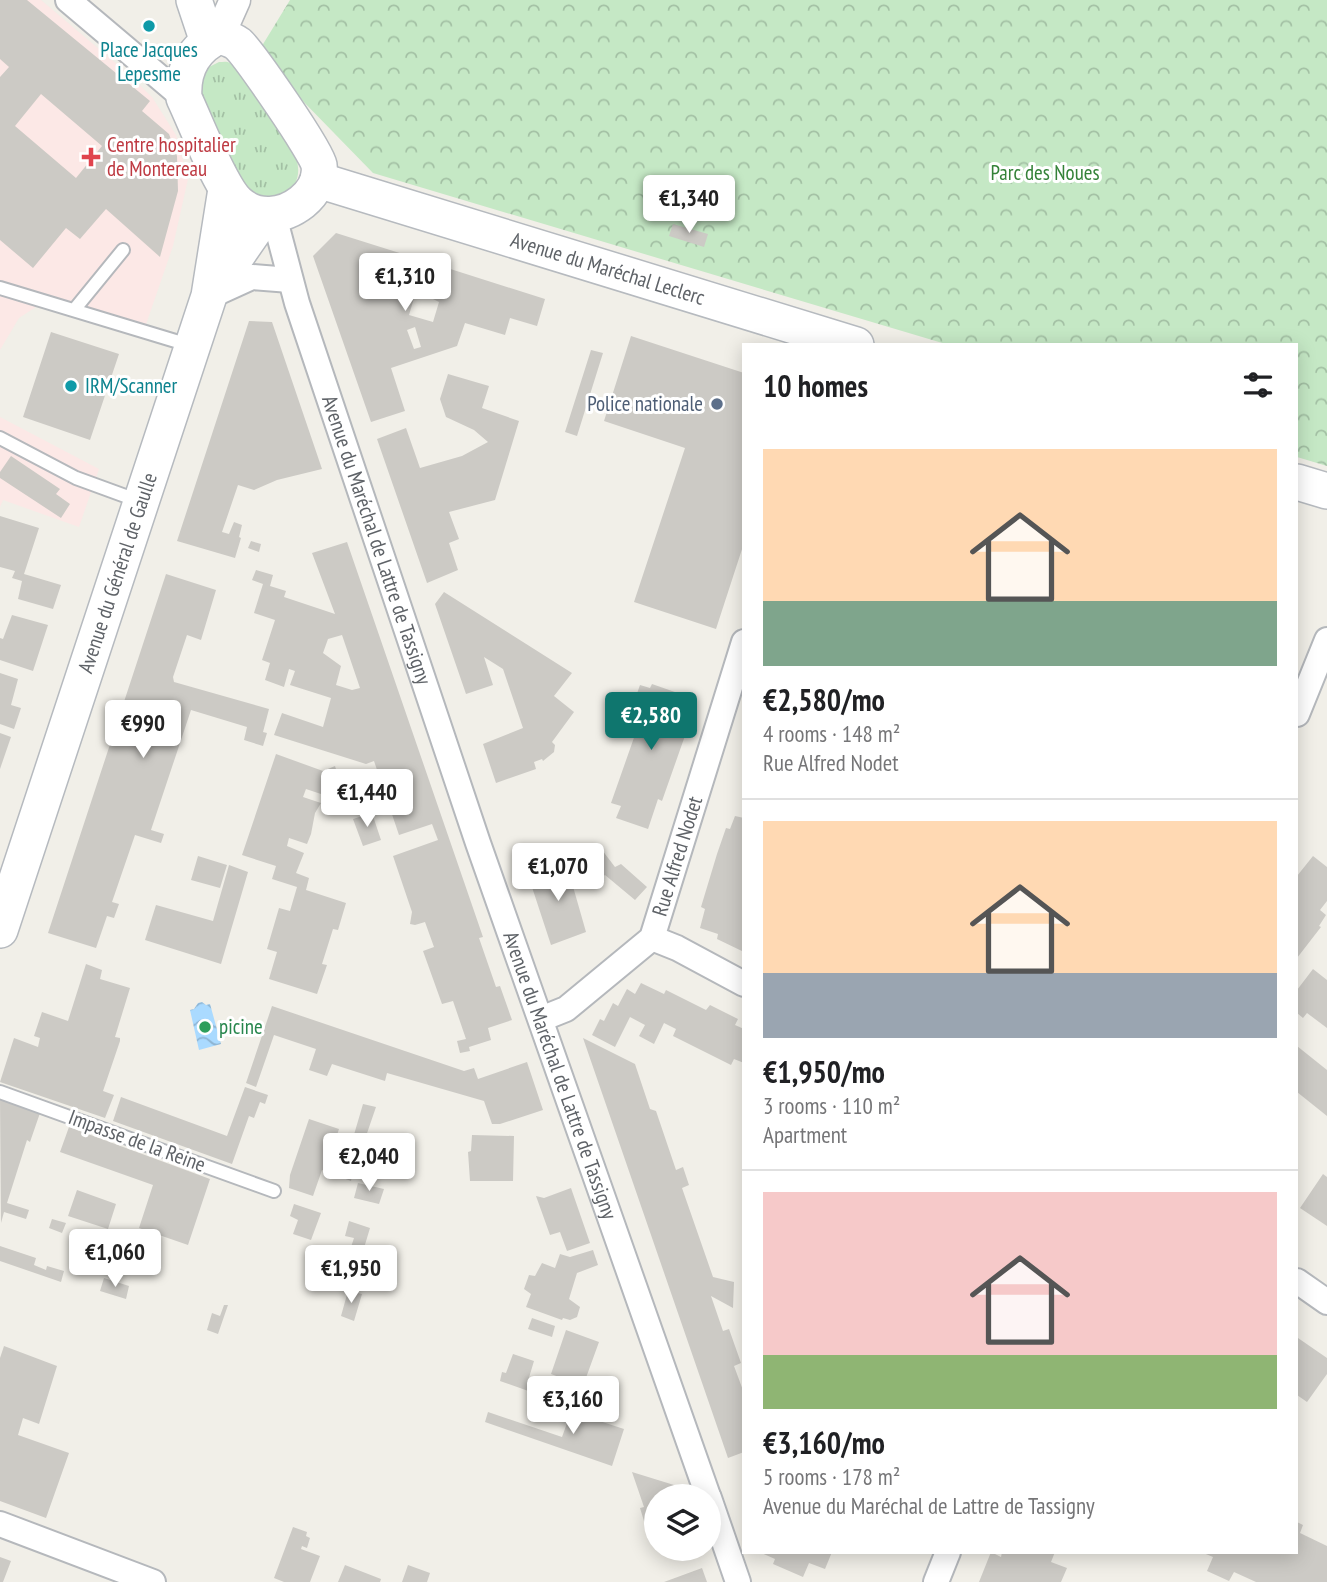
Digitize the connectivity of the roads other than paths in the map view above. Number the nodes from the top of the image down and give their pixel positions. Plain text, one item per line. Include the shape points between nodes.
1 (68, 0) edge
2 (194, 0) edge
3 (235, 0) edge
4 (213, 39) junction
5 (184, 98) junction
6 (318, 180) junction
7 (226, 188) junction
8 (270, 215) junction
9 (123, 250) dead end
10 (290, 280) junction
11 (0, 288) edge
12 (209, 296) junction
13 (74, 310) junction
14 (842, 343) edge
15 (192, 346) junction
16 (0, 438) edge
17 (1298, 482) edge
18 (1327, 491) edge
19 (140, 501) junction
20 (1327, 640) edge
21 (742, 648) edge
22 (1298, 712) edge
23 (0, 930) edge
24 (652, 938) junction
25 (742, 983) edge
26 (541, 1019) junction
27 (0, 1092) edge
28 (274, 1191) dead end
29 (1298, 1282) edge
30 (1327, 1302) edge
31 (703, 1484) edge
32 (0, 1524) edge
33 (721, 1534) edge
34 (947, 1554) edge
35 (153, 1582) edge
36 (738, 1582) edge
37 (936, 1582) edge

1 - 5 street
2 - 4 main road
3 - 4 street
4 - 5 main road via 188,62
4 - 6 main road via 240,45 308,142 319,164
5 - 7 main road
6 - 8 main road via 299,205
6 - 14 main road, Avenue du Maréchal Leclerc
7 - 8 main road via 250,211
7 - 12 main road, Avenue du Général de Gaulle
8 - 10 street, Avenue du Maréchal de Lattre de Tassigny
8 - 12 main road, Avenue du Général de Gaulle
9 - 13 lane
10 - 12 street via 252,277
10 - 26 street, Avenue du Maréchal de Lattre de Tassigny
11 - 13 lane
12 - 15 main road, Avenue du Général de Gaulle
13 - 15 lane
15 - 19 main road, Avenue du Général de Gaulle
16 - 19 lane via 76,478
17 - 18 main road
19 - 23 main road, Avenue du Général de Gaulle
20 - 22 street
21 - 24 street, Rue Alfred Nodet
24 - 25 street
24 - 26 street, Rue Alfred Nodet via 566,1009
26 - 31 street, Avenue du Maréchal de Lattre de Tassigny
27 - 28 lane, Impasse de la Reine
29 - 30 street
32 - 35 street
33 - 36 street, Avenue du Maréchal de Lattre de Tassigny
34 - 37 street

